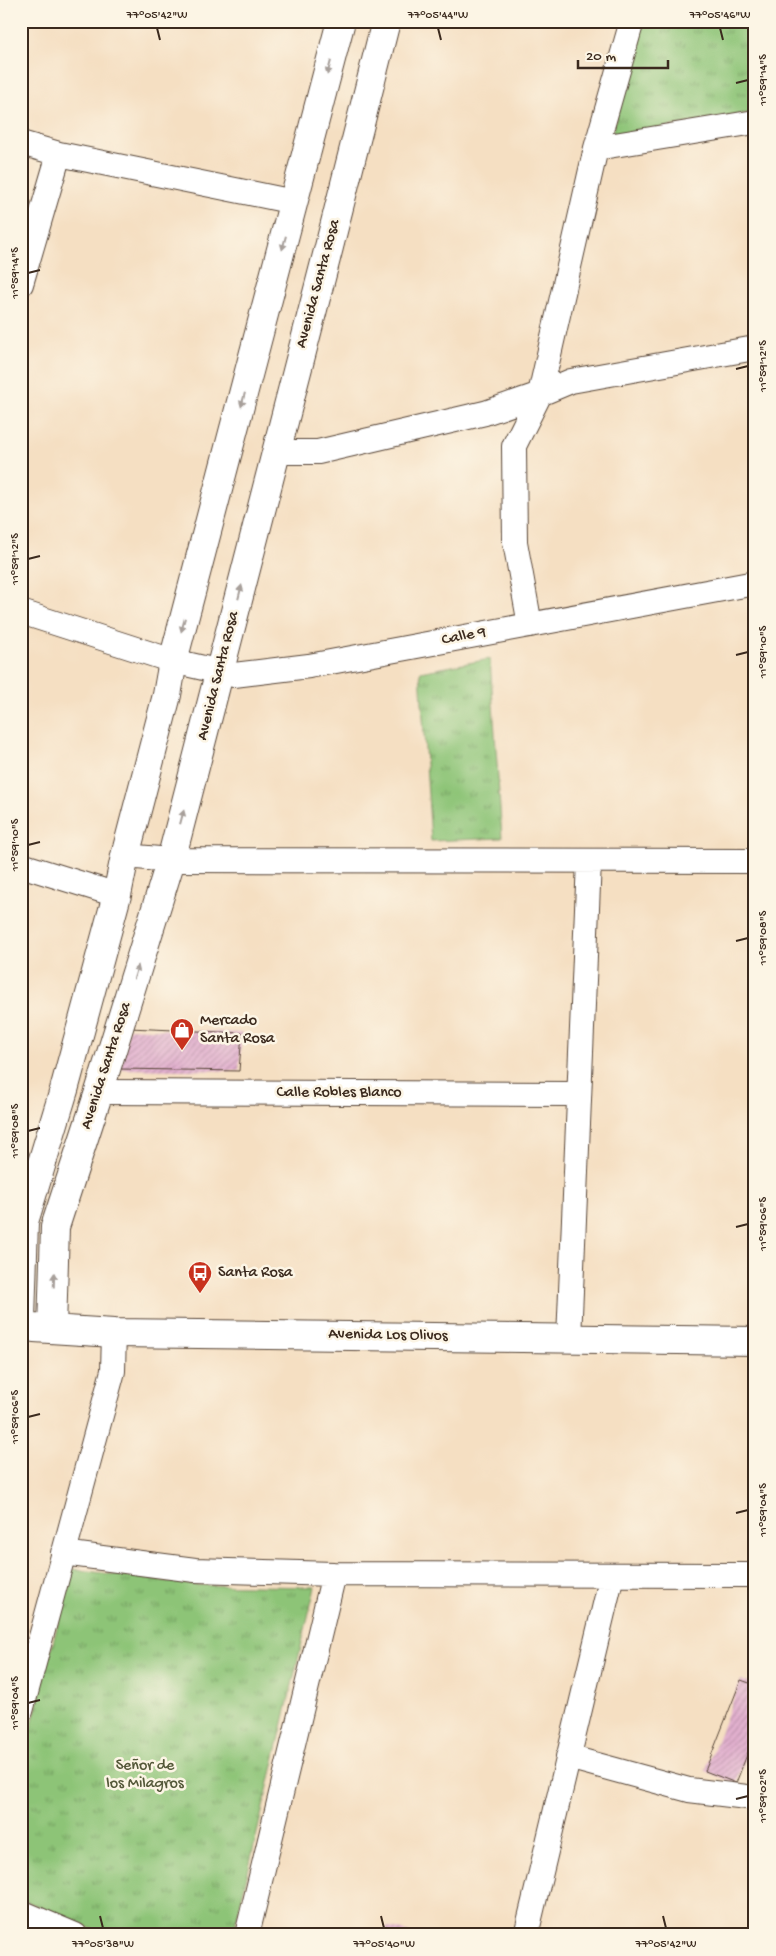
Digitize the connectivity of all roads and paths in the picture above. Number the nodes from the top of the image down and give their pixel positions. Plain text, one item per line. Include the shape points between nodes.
1 (341, 21) edge
2 (386, 21) edge
3 (632, 21) edge
4 (755, 122) edge
5 (21, 142) edge
6 (596, 148) junction
7 (59, 154) junction
8 (294, 202) junction
9 (21, 284) edge
10 (755, 348) edge
11 (540, 394) junction
12 (275, 452) junction
13 (755, 583) edge
14 (21, 612) edge
15 (530, 624) junction
16 (173, 661) junction
17 (220, 673) junction
18 (125, 856) junction
19 (171, 860) junction
20 (755, 861) edge
21 (589, 862) junction
22 (21, 865) edge
23 (118, 895) junction
24 (99, 1092) junction
25 (579, 1094) junction
26 (21, 1319) edge
27 (21, 1328) edge
28 (52, 1328) junction
29 (114, 1333) junction
30 (569, 1339) junction
31 (755, 1341) edge
32 (63, 1553) junction
33 (334, 1574) junction
34 (612, 1575) junction
35 (755, 1575) edge
36 (21, 1711) edge
37 (568, 1757) junction
38 (755, 1798) edge
39 (21, 1912) edge
40 (75, 1935) edge
41 (248, 1935) edge
42 (526, 1935) edge

1 -> 8 street, Avenida Santa Rosa
2 - 12 street, Avenida Santa Rosa
3 - 6 street
4 - 6 street
5 - 7 street
6 - 11 street
7 - 8 street
7 - 9 street
8 -> 16 street, Avenida Santa Rosa
10 - 11 street via 571,381
11 - 12 street via 485,413 318,452
11 - 15 street via 514,446 515,542
17 -> 12 street, Avenida Santa Rosa
13 - 15 street, Calle 9
14 - 16 street, Calle 9
15 - 17 street, Calle 9 via 309,666 234,675
16 - 17 street, Calle 9
16 - 18 street, Avenida Santa Rosa
19 -> 17 street, Avenida Santa Rosa
18 - 19 street
18 - 23 street, Avenida Santa Rosa
19 - 21 street
24 -> 19 street, Avenida Santa Rosa
20 - 21 street
21 - 25 street
22 - 23 street
23 - 26 street, Avenida Santa Rosa via 24,1222
24 - 25 street, Calle Robles Blanco
28 -> 24 street, Avenida Santa Rosa via 55,1227
25 - 30 street
27 - 28 street, Avenida Los Olivos
28 - 29 street, Avenida Los Olivos
29 - 30 street, Avenida Los Olivos
29 - 32 street via 112,1370
30 - 31 street, Avenida Los Olivos
32 - 33 street via 194,1570
32 - 36 street
33 - 34 street
33 - 41 street
34 - 35 street
34 - 37 street
37 - 38 street via 689,1790
37 - 42 street
39 - 40 street

